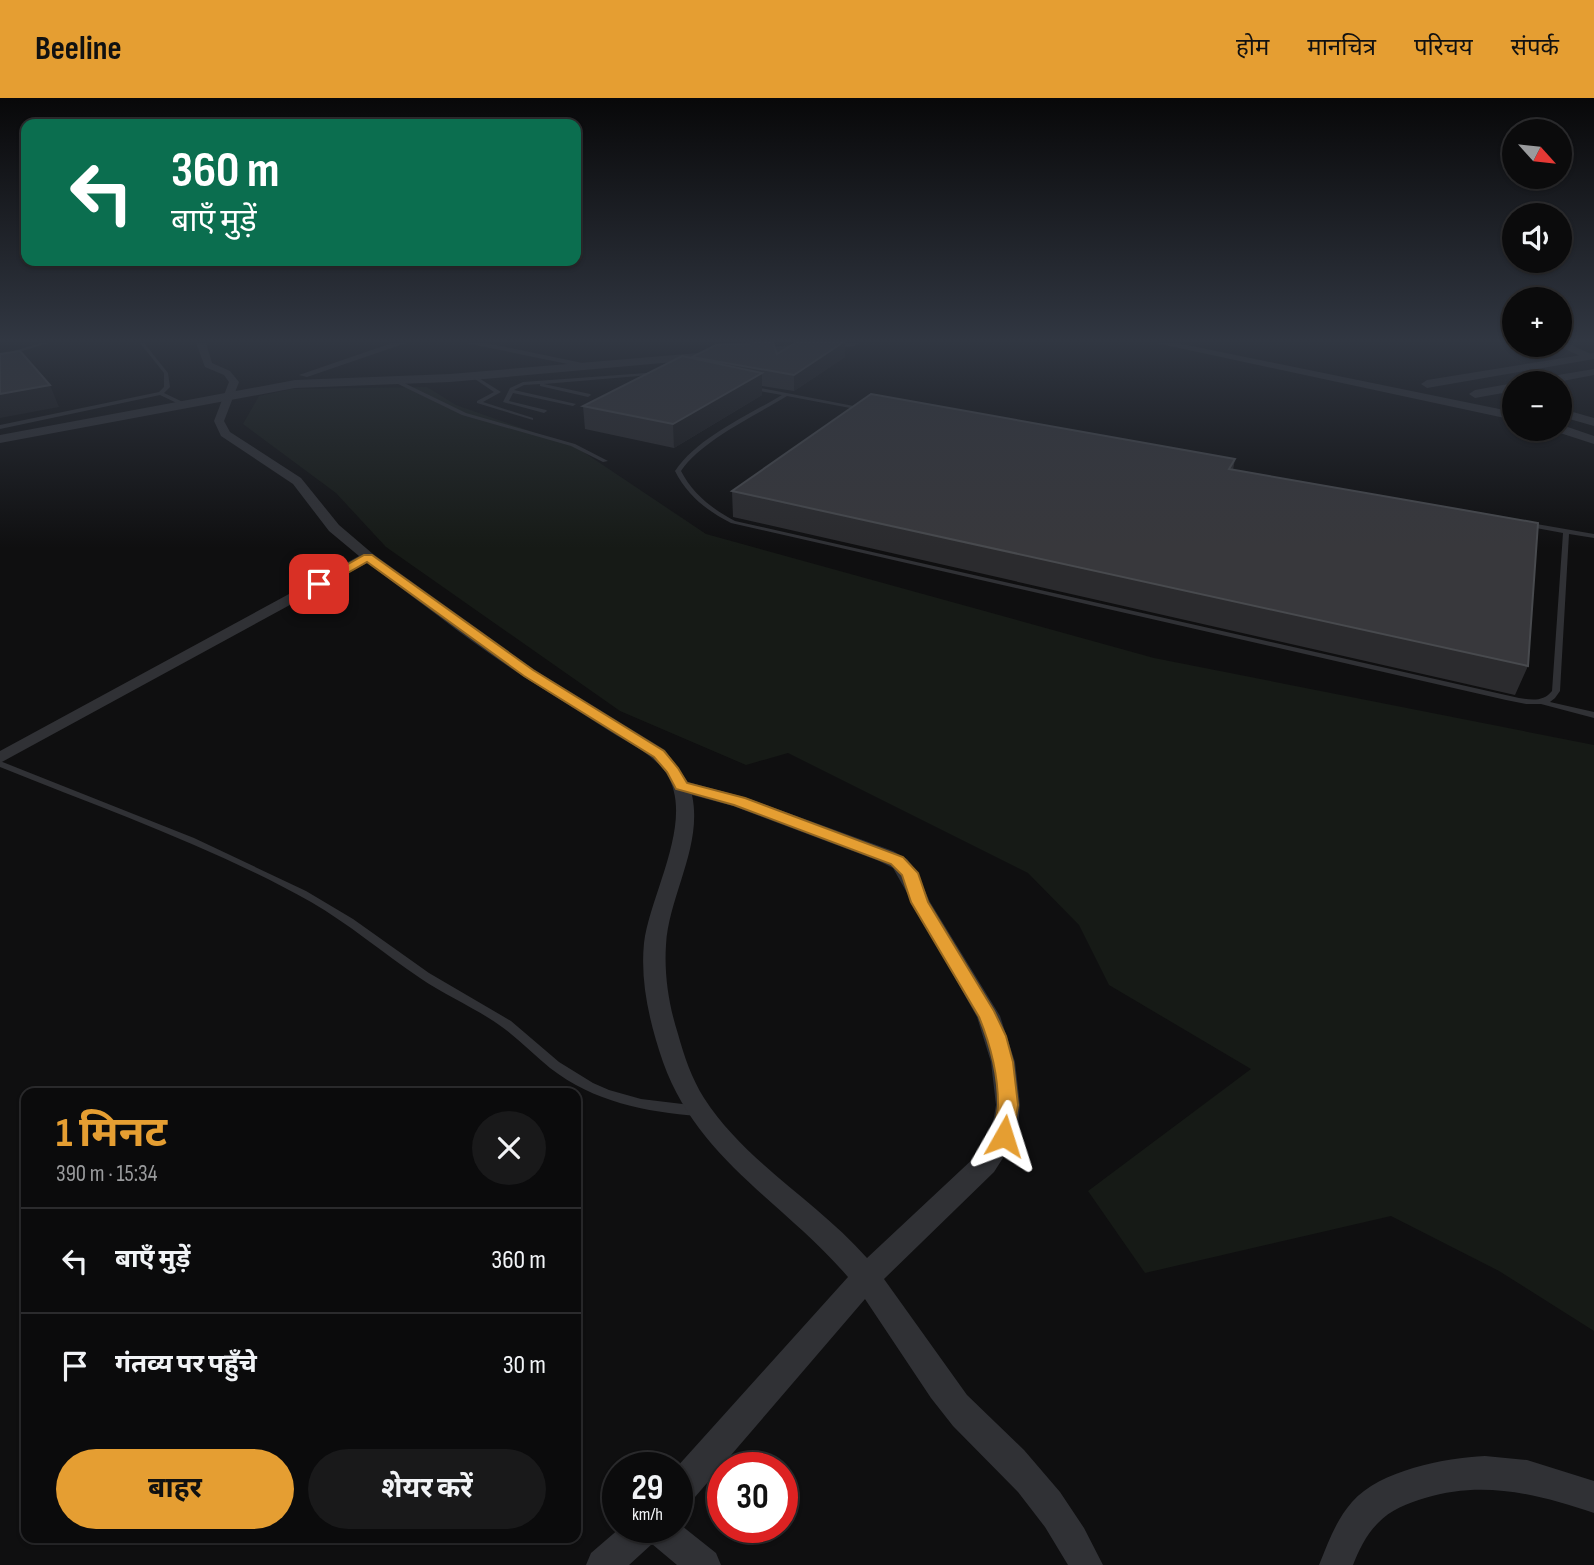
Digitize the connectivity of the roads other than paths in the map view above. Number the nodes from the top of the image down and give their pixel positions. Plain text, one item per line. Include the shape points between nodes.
1 (71, 411) edge
2 (144, 411) edge
3 (223, 411) edge
4 (459, 411) edge
5 (508, 411) edge
6 (759, 411) edge
7 (1572, 416) edge
8 (531, 419) dead end
9 (1594, 422) edge
10 (0, 426) edge
11 (1572, 432) edge
12 (0, 439) edge
13 (1594, 440) edge
14 (605, 461) dead end
15 (1511, 521) edge
16 (1566, 531) junction
17 (1594, 536) edge
18 (368, 557) junction
19 (1541, 702) junction
20 (1594, 715) edge
21 (0, 758) edge
22 (0, 764) edge
23 (681, 786) junction
24 (699, 1111) junction
25 (865, 1278) junction
26 (693, 1474) edge
27 (1594, 1497) edge
28 (628, 1543) edge
29 (677, 1543) edge
30 (603, 1565) edge
31 (704, 1565) edge
32 (1086, 1565) edge
33 (1336, 1565) edge

1 - 10 lane
2 - 12 street
3 - 18 street via 219,421 225,434 297,481 334,527
4 - 14 lane via 573,445
5 - 8 lane
6 - 19 lane via 698,449 678,471 682,481 713,511 733,523 1506,698
7 - 9 street
11 - 13 street
15 - 16 lane
16 - 17 lane
16 - 19 lane via 1556,691
18 - 21 street
18 - 23 street via 529,673 659,754
19 - 20 lane
22 - 24 lane via 222,855 303,894 506,1024 571,1077 602,1093 630,1104
23 - 24 street via 685,823 661,908 653,970 659,1008 681,1077
23 - 25 street via 740,802 897,860 909,873 920,902 996,1036 1008,1105 1004,1136 985,1164
24 - 25 street via 732,1152 818,1226
25 - 26 street
25 - 32 street via 956,1406 1020,1469 1053,1510
27 - 33 street via 1490,1470 1444,1474 1401,1489 1369,1508
28 - 30 street
29 - 31 street

